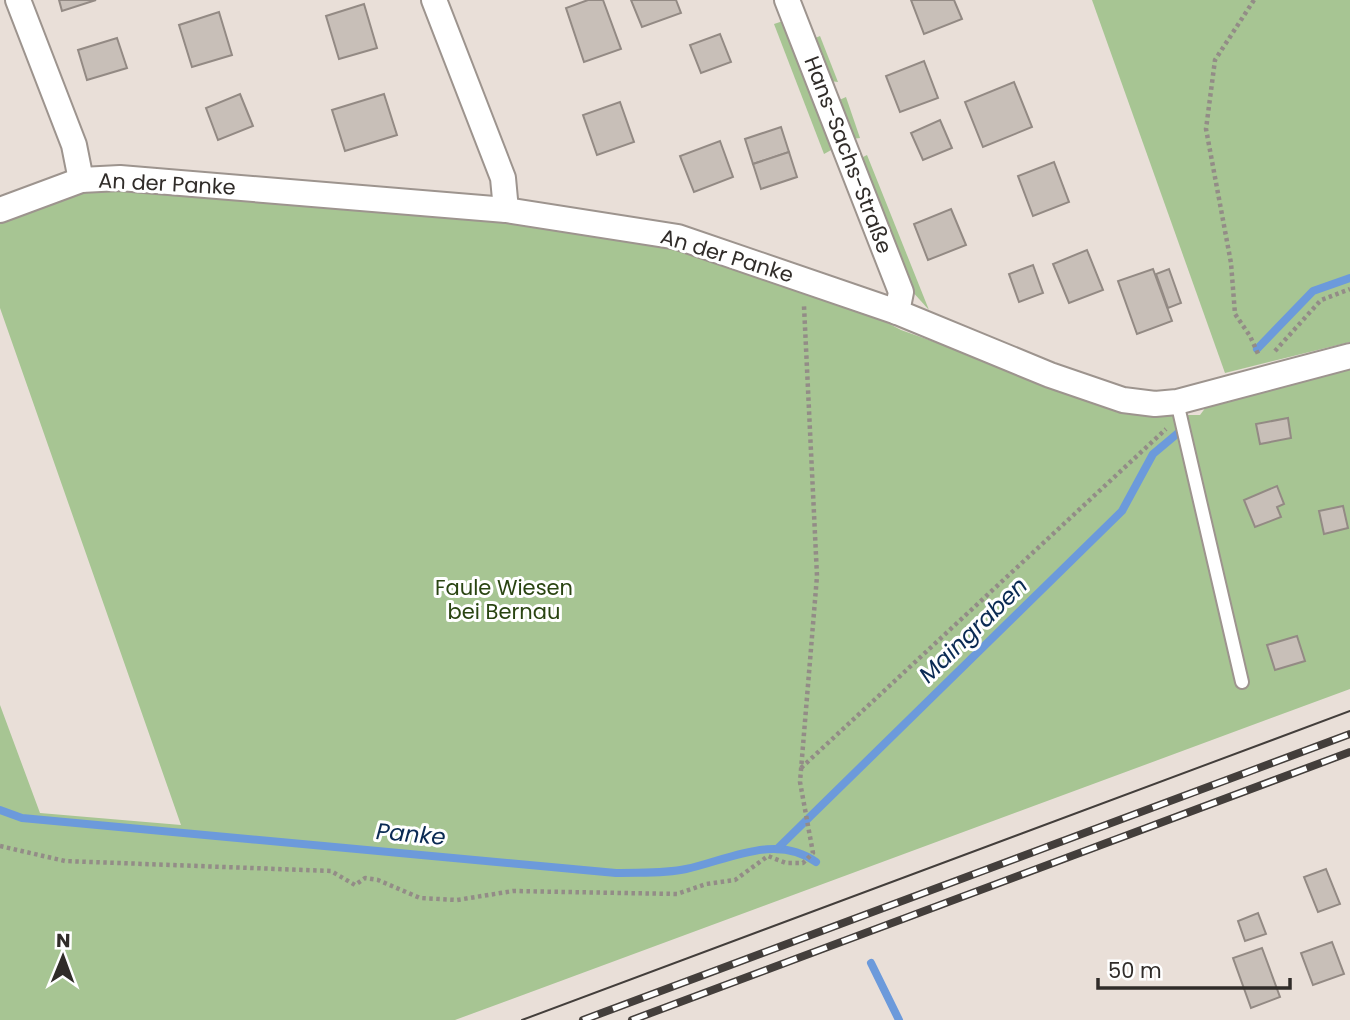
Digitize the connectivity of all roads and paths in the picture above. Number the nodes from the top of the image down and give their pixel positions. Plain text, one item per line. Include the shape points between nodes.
1 (18, 0) edge
2 (434, 0) edge
3 (788, 0) edge
4 (1254, 0) edge
5 (81, 180) junction
6 (0, 210) edge
7 (506, 210) junction
8 (811, 283) junction
9 (1350, 289) edge
10 (897, 312) junction
11 (1350, 356) edge
12 (1268, 378) junction
13 (1178, 409) junction
14 (1242, 682) dead end
15 (801, 768) junction
16 (0, 846) edge

1 - 5 street via 74,145
2 - 7 street via 503,178
3 - 10 street, Hans-Sachs-Straße via 901,292
4 - 12 path via 1215,60 1206,129 1235,288 1235,314
5 - 6 street, An der Panke
5 - 7 street, An der Panke via 120,178
7 - 8 street, An der Panke via 678,237
8 - 10 street, An der Panke
8 - 15 path via 803,304 817,576
9 - 12 path via 1321,300 1287,336 1270,359
10 - 13 street, An der Panke via 1050,375 1123,400
11 - 12 street, An der Panke
12 - 13 street, An der Panke
13 - 14 lane
13 - 15 path
15 - 16 path via 813,852 803,863 768,856 735,880 677,894 513,891 457,900 420,898 378,880 365,878 355,885 331,872 65,861

